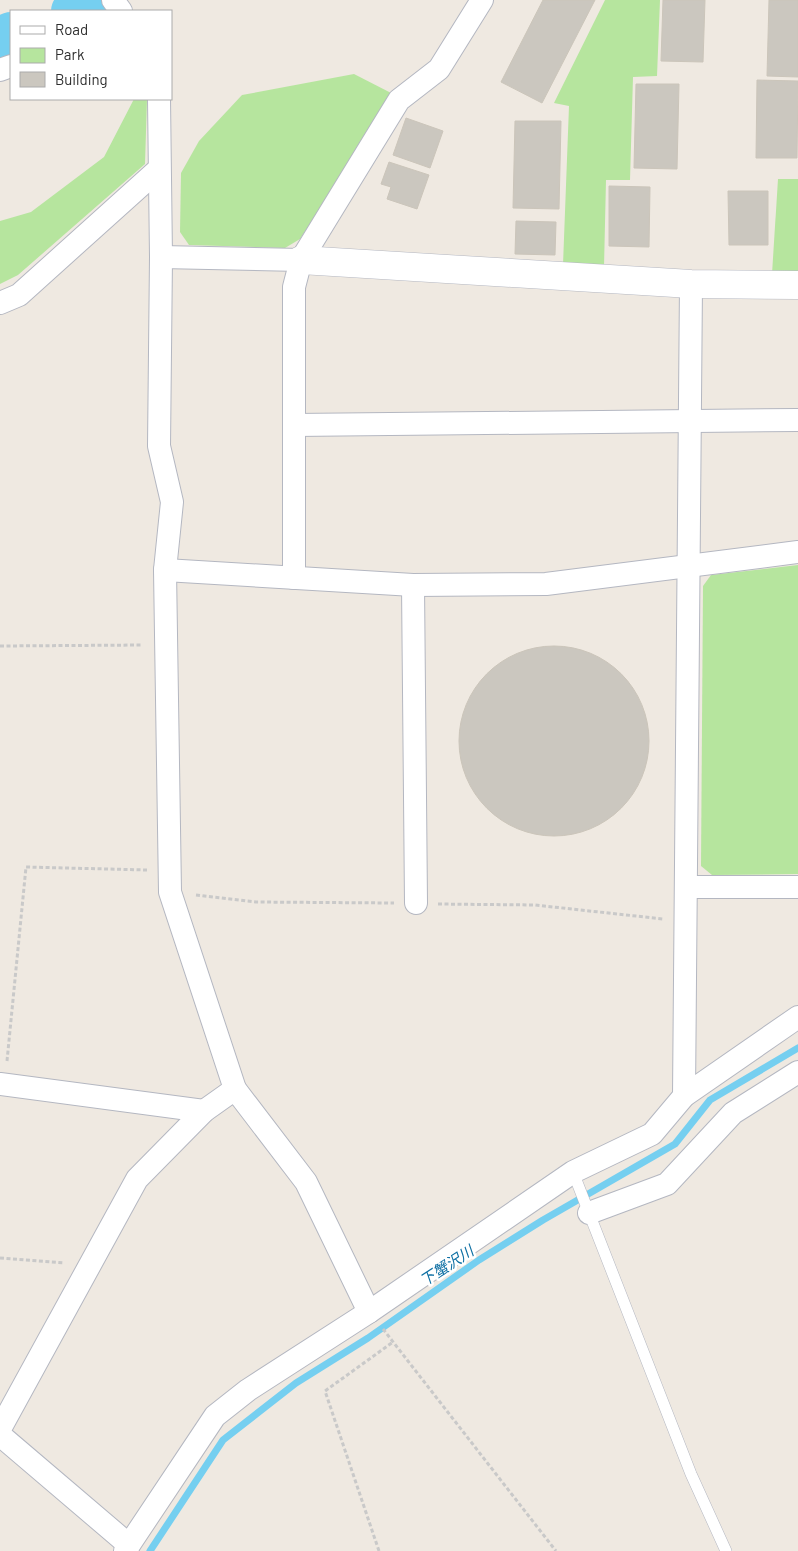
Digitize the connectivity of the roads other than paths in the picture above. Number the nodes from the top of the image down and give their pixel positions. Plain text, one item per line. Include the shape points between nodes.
1 (482, 0) edge
2 (159, 100) edge
3 (159, 169) junction
4 (162, 257) junction
5 (301, 260) junction
6 (691, 284) junction
7 (798, 285) edge
8 (0, 303) edge
9 (798, 420) edge
10 (689, 421) junction
11 (294, 425) junction
12 (798, 552) edge
13 (688, 565) junction
14 (165, 570) junction
15 (294, 578) junction
16 (413, 585) junction
17 (798, 887) edge
18 (686, 888) junction
19 (416, 903) dead end
20 (798, 1017) edge
21 (798, 1074) edge
22 (2, 1084) edge
23 (235, 1088) junction
24 (684, 1096) junction
25 (204, 1111) junction
26 (573, 1172) junction
27 (589, 1213) junction
28 (369, 1312) junction
29 (0, 1429) edge
30 (0, 1435) edge
31 (127, 1548) edge
32 (726, 1551) edge

1 - 5 street via 440,69 399,100
2 - 3 street
3 - 4 street
3 - 8 street via 19,295
4 - 5 street
4 - 14 street via 159,446 172,502
5 - 6 street
5 - 11 street via 294,287
6 - 7 street
6 - 10 street
9 - 10 street
10 - 11 street
10 - 13 street
11 - 15 street
12 - 13 street
13 - 16 street via 546,584
13 - 18 street
14 - 15 street
14 - 23 street via 170,892
15 - 16 street
16 - 19 street
17 - 18 street
18 - 24 street
20 - 24 street
21 - 27 street via 733,1113 667,1184
22 - 25 street
23 - 25 street
23 - 28 street via 306,1182
24 - 26 street via 652,1134
25 - 29 street via 137,1179
26 - 27 lane
26 - 28 street
27 - 32 lane via 691,1474
28 - 31 street via 248,1390 215,1416
30 - 31 street

